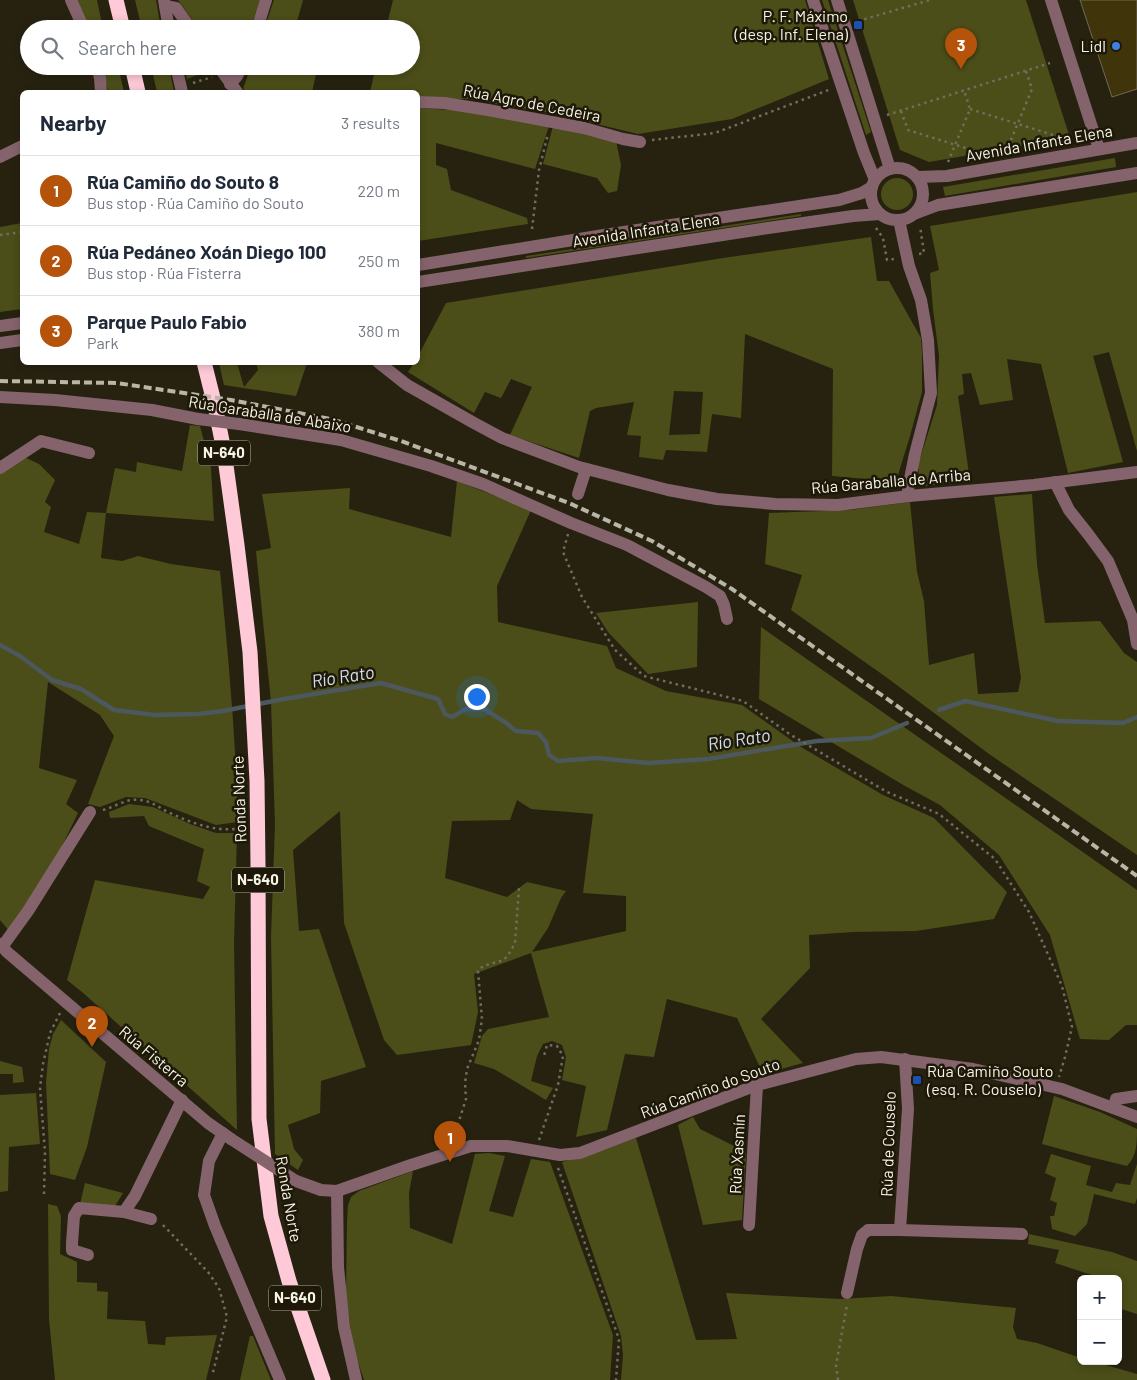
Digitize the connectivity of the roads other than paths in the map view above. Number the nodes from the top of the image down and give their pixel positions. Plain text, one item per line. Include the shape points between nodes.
1 (71, 0) edge
2 (116, 0) edge
3 (266, 0) edge
4 (813, 0) edge
5 (837, 0) edge
6 (1051, 0) edge
7 (165, 3) edge
8 (80, 20) edge
9 (121, 20) edge
10 (168, 20) edge
11 (185, 20) edge
12 (259, 20) edge
13 (99, 75) edge
14 (134, 75) edge
15 (180, 75) edge
16 (185, 89) edge
17 (101, 90) edge
18 (138, 90) edge
19 (420, 102) edge
20 (640, 142) road end
21 (1137, 143) edge
22 (20, 147) edge
23 (1099, 149) junction
24 (0, 158) edge
25 (890, 169) junction
26 (1137, 172) edge
27 (917, 177) junction
28 (873, 184) junction
29 (880, 214) junction
30 (919, 218) junction
31 (899, 220) junction
32 (420, 265) edge
33 (420, 282) edge
34 (20, 323) edge
35 (0, 326) edge
36 (20, 340) edge
37 (0, 343) edge
38 (205, 365) edge
39 (382, 365) edge
40 (0, 398) edge
41 (89, 453) dead end
42 (0, 468) edge
43 (586, 469) junction
44 (1137, 472) edge
45 (1055, 482) junction
46 (578, 494) dead end
47 (909, 496) junction
48 (727, 619) dead end
49 (1137, 644) edge
50 (90, 812) road end
51 (1, 945) edge
52 (905, 1059) junction
53 (757, 1085) junction
54 (1137, 1096) edge
55 (182, 1100) junction
56 (1114, 1108) junction
57 (1137, 1117) edge
58 (227, 1136) junction
59 (296, 1181) joint
60 (337, 1191) junction
61 (124, 1212) junction
62 (151, 1219) road end
63 (749, 1225) dead end
64 (900, 1230) junction
65 (1022, 1234) dead end
66 (88, 1255) dead end
67 (847, 1294) road end
68 (280, 1380) edge
69 (323, 1380) edge
70 (356, 1380) edge

1 - 8 street
2 - 9 highway
3 - 12 street
4 - 28 street
5 - 25 street
6 - 23 street
7 - 10 street
7 - 11 street via 176,8
13 - 17 street
14 - 18 highway
15 - 16 street
19 - 20 street, Rúa Agro de Cedeira via 444,103 552,122
21 - 23 street, Avenida Infanta Elena
22 - 24 street
23 - 27 street, Avenida Infanta Elena via 947,176
25 - 27 street via 905,169
25 - 28 street via 880,174
26 - 30 street via 931,206
27 - 30 street via 923,192
28 - 29 street via 872,202
28 - 32 street, Avenida Infanta Elena via 862,193 839,200
29 - 31 street
29 - 33 street, Avenida Infanta Elena
30 - 31 street
31 - 47 street via 909,266 921,300 928,340 931,393 915,454
34 - 35 street
36 - 37 street
38 - 69 highway, Ronda Norte / N-640 via 224,451 250,652 257,781 259,1119 271,1216
39 - 43 street, Rúa Garaballa de Arriba via 407,385 502,438
40 - 48 street, Rúa Garaballa de Abaixo, bridge via 152,410 341,440 431,466 483,484 627,545 720,596
41 - 42 street via 41,441
43 - 46 street
43 - 47 street, Rúa Garaballa de Arriba via 716,499 838,504
44 - 45 street, Rúa Garaballa de Arriba
45 - 47 street, Rúa Garaballa de Arriba
45 - 49 street via 1069,510 1108,561 1133,620
50 - 51 street via 28,911
51 - 55 street, Rúa Fisterra
52 - 53 street, Rúa Camiño do Souto via 856,1058
52 - 56 street, Rúa Camiño do Souto via 973,1069 1056,1088
52 - 64 street, Rúa de Couselo via 908,1109
53 - 60 street, Rúa Camiño do Souto via 580,1153 560,1155 508,1146 471,1146
53 - 63 street, Rúa Xasmín
54 - 56 street via 1116,1099
55 - 58 street, Rúa Fisterra
55 - 61 street
56 - 57 street, Rúa Camiño do Souto
58 - 59 street, Rúa Fisterra, bridge
58 - 68 street via 210,1161 204,1195
59 - 60 street, Rúa Camiño do Souto via 321,1190
60 - 70 street via 338,1267 344,1327
61 - 62 street
61 - 66 street via 80,1208 74,1216 72,1250
64 - 65 street
64 - 67 street via 868,1230 862,1235

